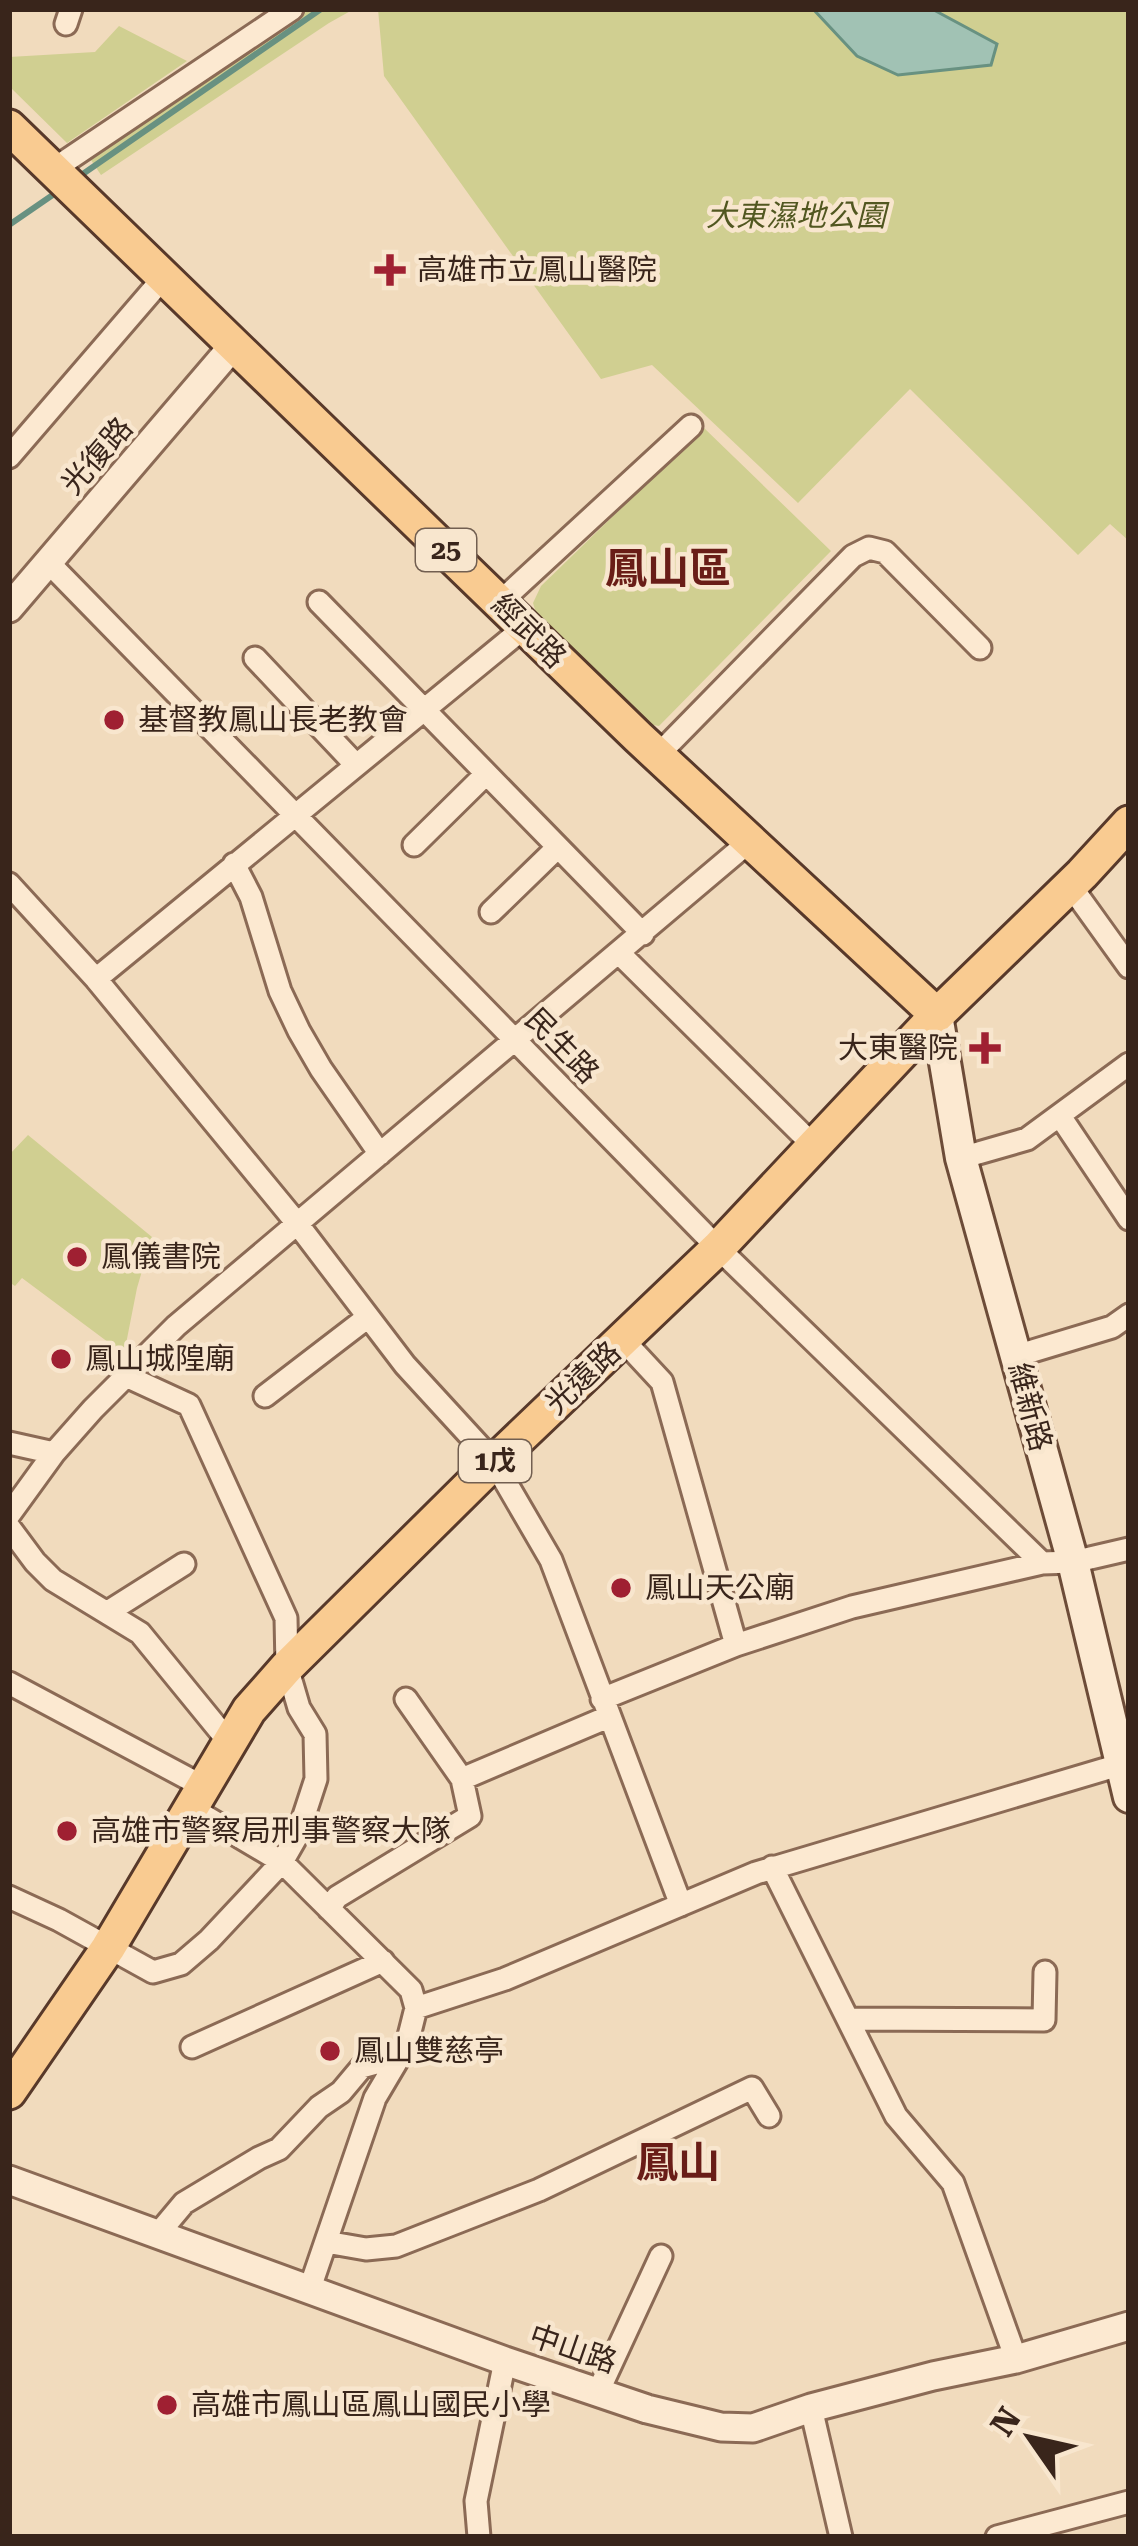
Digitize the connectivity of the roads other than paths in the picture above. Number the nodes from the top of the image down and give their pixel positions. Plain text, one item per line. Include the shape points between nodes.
1 (292, 9) edge
2 (9, 127) edge
3 (65, 178) junction
4 (164, 277) junction
5 (234, 345) junction
6 (691, 426) dead end
7 (9, 457) edge
8 (49, 562) junction
9 (319, 602) dead end
10 (500, 602) junction
11 (9, 608) edge
12 (525, 627) junction
13 (980, 648) dead end
14 (255, 658) dead end
15 (424, 710) junction
16 (658, 755) junction
17 (356, 765) junction
18 (486, 774) junction
19 (295, 815) junction
20 (1129, 823) edge
21 (750, 842) junction
22 (414, 845) dead end
23 (558, 847) junction
24 (234, 864) junction
25 (9, 884) edge
26 (1070, 885) junction
27 (491, 912) dead end
28 (643, 934) junction
29 (620, 954) junction
30 (1129, 967) edge
31 (96, 979) junction
32 (938, 1015) junction
33 (515, 1041) junction
34 (1129, 1064) edge
35 (1060, 1116) junction
36 (814, 1146) junction
37 (380, 1154) junction
38 (961, 1158) junction
39 (1129, 1219) edge
40 (296, 1222) junction
41 (718, 1248) junction
42 (1129, 1316) edge
43 (368, 1317) junction
44 (623, 1340) junction
45 (1016, 1356) junction
46 (126, 1376) junction
47 (265, 1396) dead end
48 (9, 1444) edge
49 (54, 1453) junction
50 (494, 1462) junction
51 (9, 1515) edge
52 (9, 1527) edge
53 (1129, 1549) edge
54 (1057, 1563) junction
55 (184, 1564) dead end
56 (108, 1612) junction
57 (736, 1645) junction
58 (286, 1667) junction
59 (9, 1683) edge
60 (406, 1699) dead end
61 (605, 1708) junction
62 (229, 1742) junction
63 (1125, 1763) edge
64 (462, 1779) junction
65 (1129, 1797) edge
66 (197, 1798) junction
67 (282, 1862) junction
68 (772, 1868) junction
69 (9, 1897) edge
70 (681, 1905) junction
71 (329, 1909) junction
72 (108, 1948) junction
73 (383, 1960) junction
74 (1045, 1972) dead end
75 (416, 2008) junction
76 (848, 2019) junction
77 (193, 2047) dead end
78 (398, 2057) junction
79 (9, 2092) edge
80 (769, 2116) dead end
81 (9, 2180) edge
82 (158, 2234) junction
83 (326, 2242) junction
84 (661, 2256) dead end
85 (310, 2288) junction
86 (1129, 2326) edge
87 (1016, 2359) junction
88 (505, 2361) junction
89 (598, 2392) junction
90 (811, 2408) junction
91 (1129, 2502) edge
92 (479, 2537) edge
93 (841, 2537) edge
94 (997, 2537) edge

1 - 3 street
2 - 3 main road, 經武路 / 25
3 - 4 main road, 經武路 / 25
4 - 5 main road, 經武路 / 25
4 - 7 street
5 - 8 street, 光復路
5 - 10 main road, 經武路 / 25
6 - 10 street
8 - 11 street, 光復路
8 - 19 street, 民生路
9 - 15 street
10 - 12 main road, 經武路 / 25
12 - 15 street
12 - 16 main road, 經武路 / 25
13 - 16 street via 885,552 869,548
14 - 17 street
15 - 17 street
15 - 18 street
16 - 21 main road, 經武路 / 25
17 - 19 street
18 - 22 street
18 - 23 street
19 - 24 street
19 - 33 street, 民生路
20 - 26 main road, 光遠路 / 1戊
21 - 28 street
21 - 32 main road, 經武路 / 25
23 - 27 street
23 - 28 street
24 - 31 street
24 - 37 street via 298,1030
25 - 31 street
26 - 30 street
26 - 32 main road, 光遠路 / 1戊
28 - 29 street
29 - 33 street
29 - 36 street
31 - 40 street
32 - 36 main road, 光遠路 / 1戊
32 - 38 main road, 維新路
33 - 37 street
33 - 41 street, 民生路
34 - 35 street
35 - 38 street via 1027,1138
35 - 39 street
36 - 41 main road, 光遠路 / 1戊
37 - 40 street
38 - 45 main road, 維新路
40 - 43 street
40 - 46 street
41 - 44 main road, 光遠路 / 1戊
41 - 54 street, 民生路
42 - 45 street
43 - 47 street
43 - 50 street
44 - 50 main road, 光遠路 / 1戊
44 - 57 street via 662,1382
45 - 54 main road, 維新路
46 - 49 street
46 - 58 street via 189,1405 286,1618
48 - 49 street
49 - 51 street
50 - 58 main road, 光遠路 / 1戊
50 - 61 street via 551,1560
52 - 56 street via 53,1580
53 - 54 street
54 - 57 street via 851,1607
54 - 63 main road, 維新路
55 - 56 street
56 - 62 street via 140,1634
57 - 61 street
58 - 62 main road, 光遠路 / 1戊
58 - 67 street via 315,1734 316,1779
59 - 66 street
60 - 64 street
61 - 64 street
61 - 70 street
62 - 66 main road, 光遠路 / 1戊
63 - 65 main road, 維新路
63 - 68 street
64 - 71 street via 470,1816
66 - 67 street
66 - 72 main road, 光遠路 / 1戊
67 - 71 street
67 - 72 street via 181,1964 153,1972
68 - 70 street
68 - 76 street
69 - 72 street
70 - 75 street
71 - 73 street
72 - 79 main road, 光遠路 / 1戊
73 - 75 street via 411,1990
73 - 77 street
74 - 76 street via 1044,2020
75 - 78 street
76 - 87 street via 896,2116 953,2183
78 - 82 street via 362,2067 279,2149 184,2203
78 - 83 street via 375,2098
80 - 83 street via 752,2087 539,2190 396,2246
81 - 82 street, 中山路
82 - 85 street, 中山路
83 - 85 street
84 - 89 street
85 - 88 street, 中山路
86 - 87 street, 中山路
87 - 90 street, 中山路
88 - 89 street, 中山路
88 - 92 street via 476,2501
89 - 90 street, 中山路 via 721,2428 753,2428
90 - 93 street
91 - 94 street

